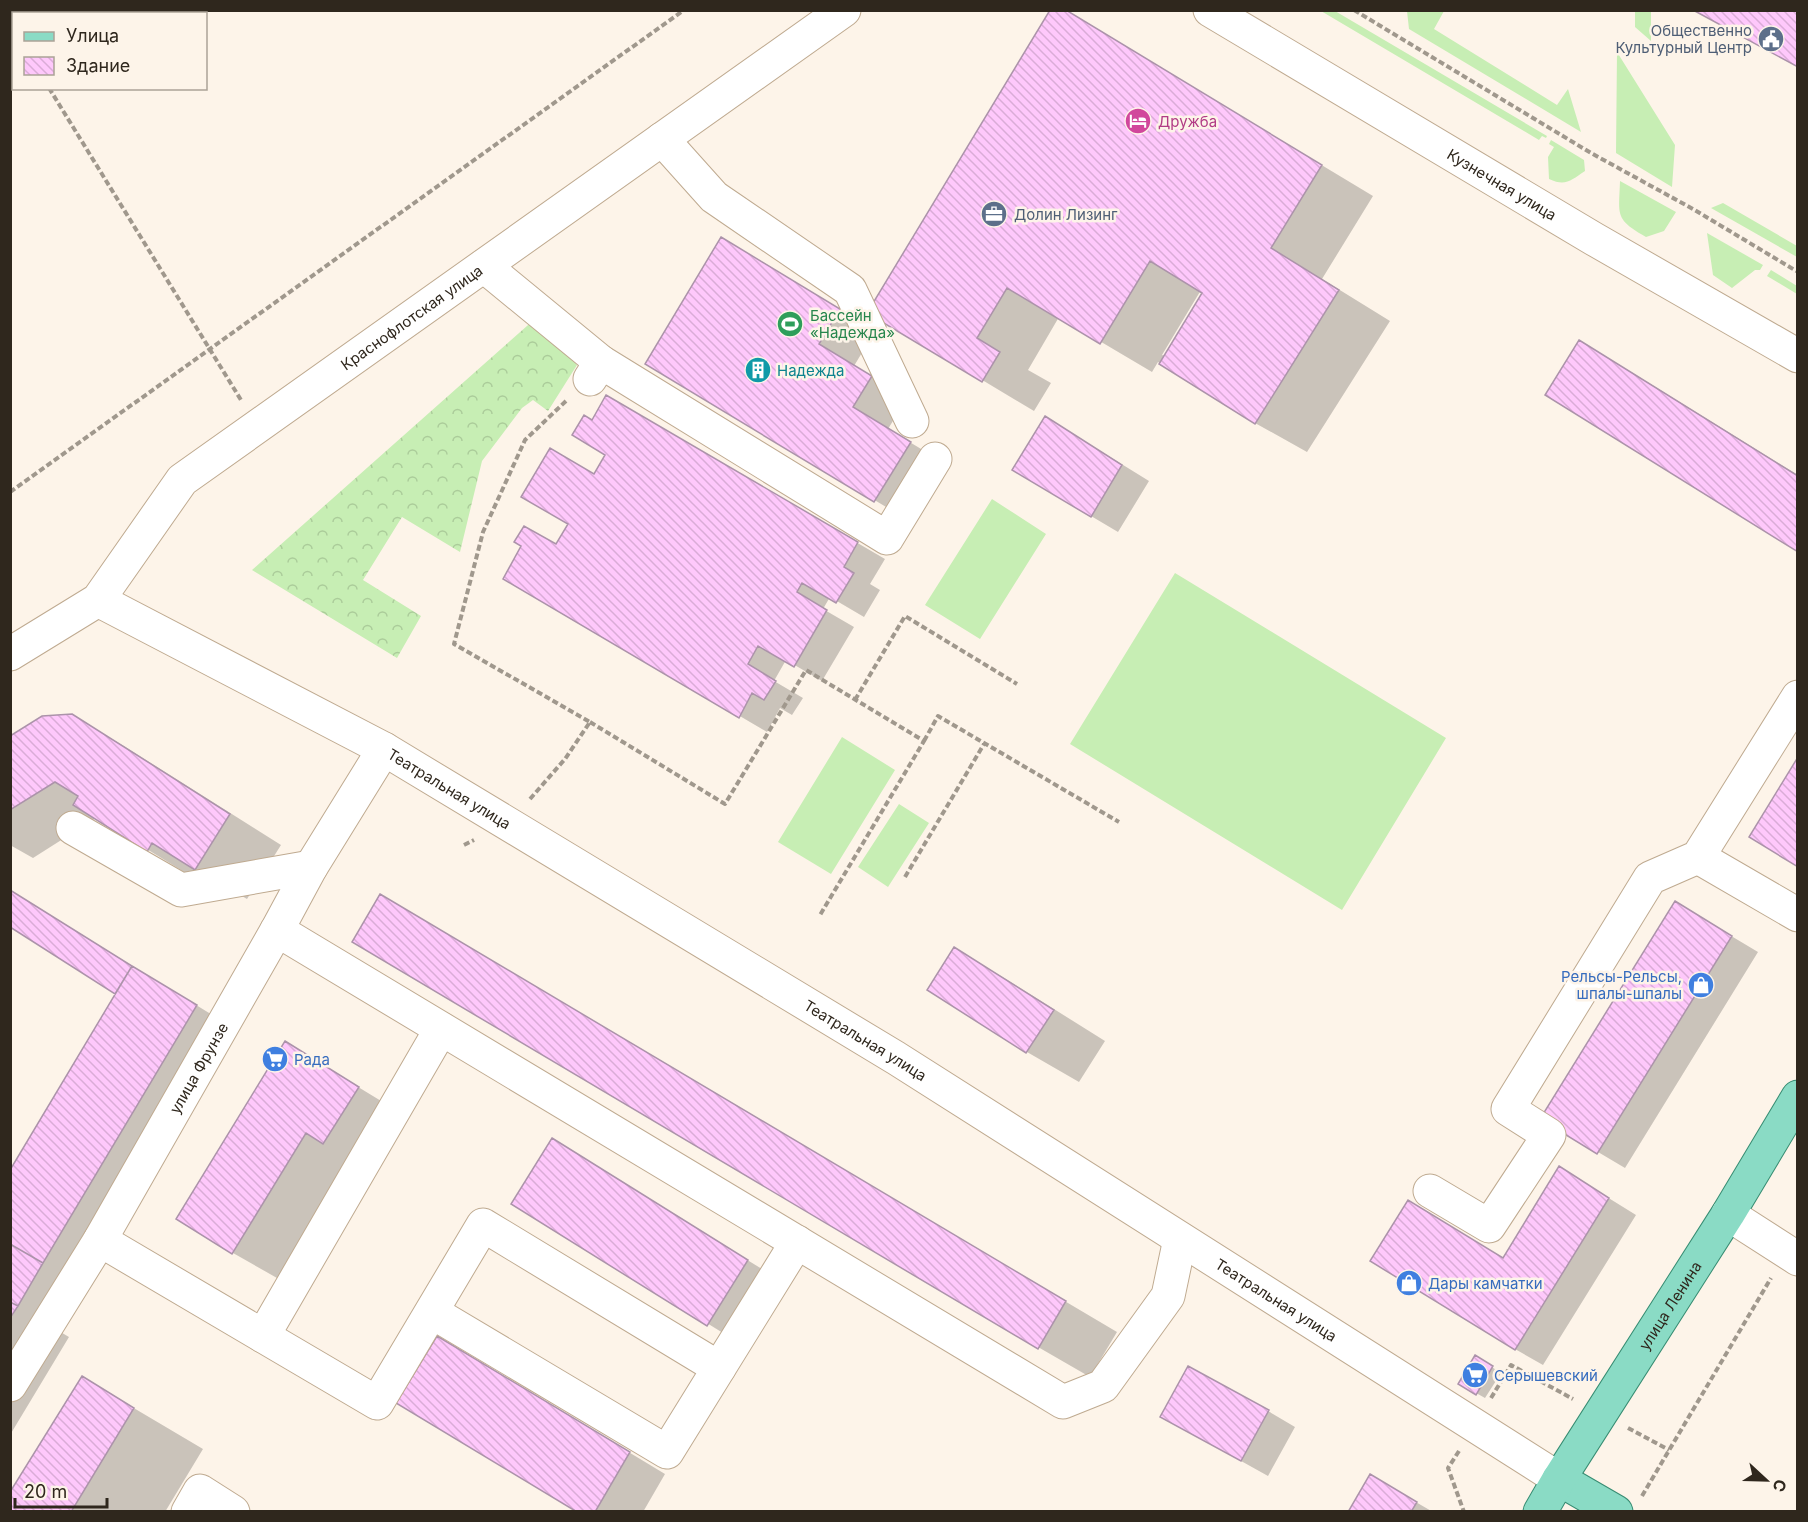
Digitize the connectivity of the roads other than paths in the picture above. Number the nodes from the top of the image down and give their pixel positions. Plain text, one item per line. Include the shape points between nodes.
1 (844, 10) edge
2 (1210, 10) edge
3 (662, 140) junction
4 (484, 266) junction
5 (1797, 356) edge
6 (912, 421) dead end
7 (935, 459) dead end
8 (98, 600) junction
9 (10, 654) edge
10 (1797, 697) edge
11 (384, 749) junction
12 (73, 828) dead end
13 (1698, 857) junction
14 (311, 867) junction
15 (1797, 915) edge
16 (277, 930) junction
17 (441, 1029) junction
18 (1797, 1097) edge
19 (1430, 1191) dead end
20 (1728, 1214) junction
21 (1180, 1239) junction
22 (100, 1240) junction
23 (797, 1242) junction
24 (1792, 1255) edge
25 (432, 1312) junction
26 (263, 1336) junction
27 (719, 1368) junction
28 (10, 1385) edge
29 (1559, 1479) junction
30 (1628, 1506) edge
31 (188, 1512) edge
32 (233, 1512) edge
33 (1540, 1512) edge

1 - 3 street, Краснофлотская улица
2 - 5 street, Кузнечная улица
3 - 4 street, Краснофлотская улица
3 - 6 street via 714,197 850,290
4 - 7 street via 596,370 887,538
4 - 8 street, Краснофлотская улица via 182,480
8 - 9 street, Краснофлотская улица
8 - 11 street, Театральная улица
10 - 13 street
11 - 14 street, улица Фрунзе
11 - 21 street, Театральная улица via 896,1058
12 - 14 street via 181,890
13 - 15 street
13 - 19 street via 1650,878 1508,1109 1549,1135 1489,1226
14 - 16 street, улица Фрунзе
16 - 17 street
16 - 22 street, улица Фрунзе
17 - 23 street
17 - 26 street
18 - 20 main road, улица Ленина
20 - 24 street
20 - 29 main road, улица Ленина
21 - 23 street via 1168,1296 1103,1386 1064,1402
21 - 29 street, Театральная улица
22 - 26 street
22 - 28 street, улица Фрунзе
23 - 27 street
25 - 26 street via 377,1403
25 - 27 street via 667,1452
25 - 27 street via 483,1225
29 - 30 main road, Театральная улица
29 - 33 main road, улица Ленина
31 - 32 street via 200,1491

